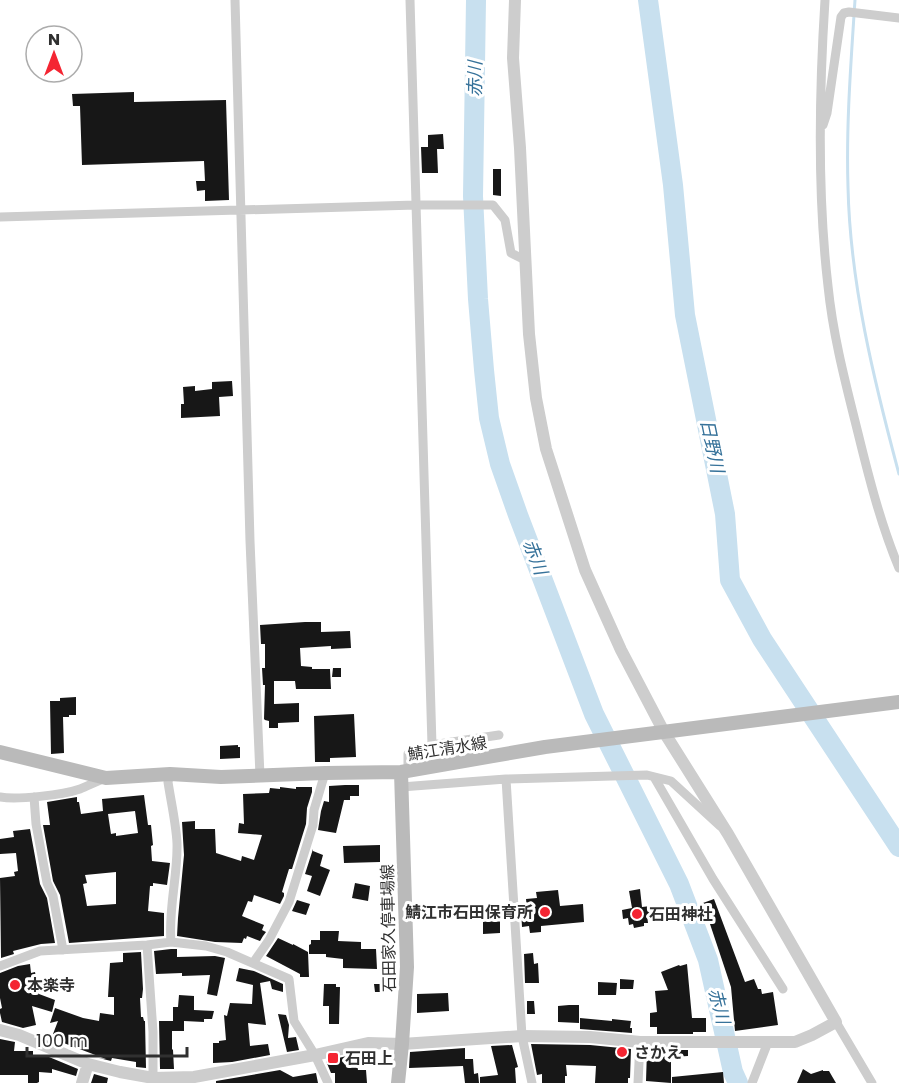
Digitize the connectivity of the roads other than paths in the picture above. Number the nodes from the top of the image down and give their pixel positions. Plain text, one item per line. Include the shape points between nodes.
1 (235, 0) edge
2 (410, 0) edge
3 (515, 0) edge
4 (825, 0) edge
5 (899, 18) edge
6 (821, 133) junction
7 (416, 205) junction
8 (241, 210) junction
9 (0, 217) edge
10 (525, 260) junction
11 (899, 568) edge
12 (899, 702) edge
13 (664, 732) junction
14 (499, 735) dead end
15 (432, 745) junction
16 (0, 752) edge
17 (404, 771) junction
18 (325, 773) junction
19 (170, 774) junction
20 (260, 776) junction
21 (106, 777) junction
22 (654, 777) junction
23 (506, 779) junction
24 (401, 787) junction
25 (0, 797) edge
26 (34, 797) junction
27 (728, 834) junction
28 (171, 942) junction
29 (147, 945) junction
30 (63, 950) junction
31 (253, 963) junction
32 (0, 966) edge
33 (783, 989) dead end
34 (836, 1022) junction
35 (0, 1030) edge
36 (522, 1036) junction
37 (640, 1042) junction
38 (768, 1042) junction
39 (402, 1044) junction
40 (315, 1055) junction
41 (88, 1064) junction
42 (153, 1078) junction
43 (82, 1083) edge
44 (328, 1083) edge
45 (398, 1083) edge
46 (532, 1083) edge
47 (638, 1083) edge
48 (752, 1083) edge
49 (872, 1083) edge

1 - 8 street
2 - 7 street
3 - 10 street via 513,58
4 - 6 street
5 - 6 street via 854,12 841,17 828,113
6 - 11 street via 828,287 842,368 863,456
7 - 8 street
7 - 10 street via 493,205 505,220 511,253
7 - 15 street
8 - 9 street
8 - 20 street via 249,541
10 - 13 street via 536,398 546,449 585,570
12 - 13 main road, 鯖江清水線
13 - 17 main road, 鯖江清水線
13 - 27 street
14 - 15 street
15 - 17 street via 408,754
16 - 21 main road, 鯖江清水線
17 - 18 main road, 鯖江清水線
17 - 24 main road, 石田家久停車場線
18 - 20 main road, 鯖江清水線
18 - 31 street via 289,902
19 - 20 main road, 鯖江清水線
19 - 21 main road, 鯖江清水線
19 - 28 street via 177,843
21 - 26 street via 78,790
22 - 23 street
22 - 27 street via 671,781
22 - 33 street
23 - 24 street
23 - 36 street
24 - 39 main road, 石田家久停車場線 via 407,967
25 - 26 street
26 - 30 street via 47,883
27 - 34 street
28 - 29 street
28 - 31 street via 206,945
29 - 30 street
29 - 42 street
30 - 32 street via 40,951
31 - 40 street via 289,979 294,1021
34 - 38 street via 795,1042
34 - 49 street
35 - 41 street
36 - 37 street
36 - 39 street
36 - 46 street
37 - 38 street
37 - 47 street
38 - 48 street
39 - 40 street via 368,1042
39 - 45 main road, 石田家久停車場線
40 - 42 street via 194,1077
40 - 44 street
41 - 42 street
41 - 43 street

